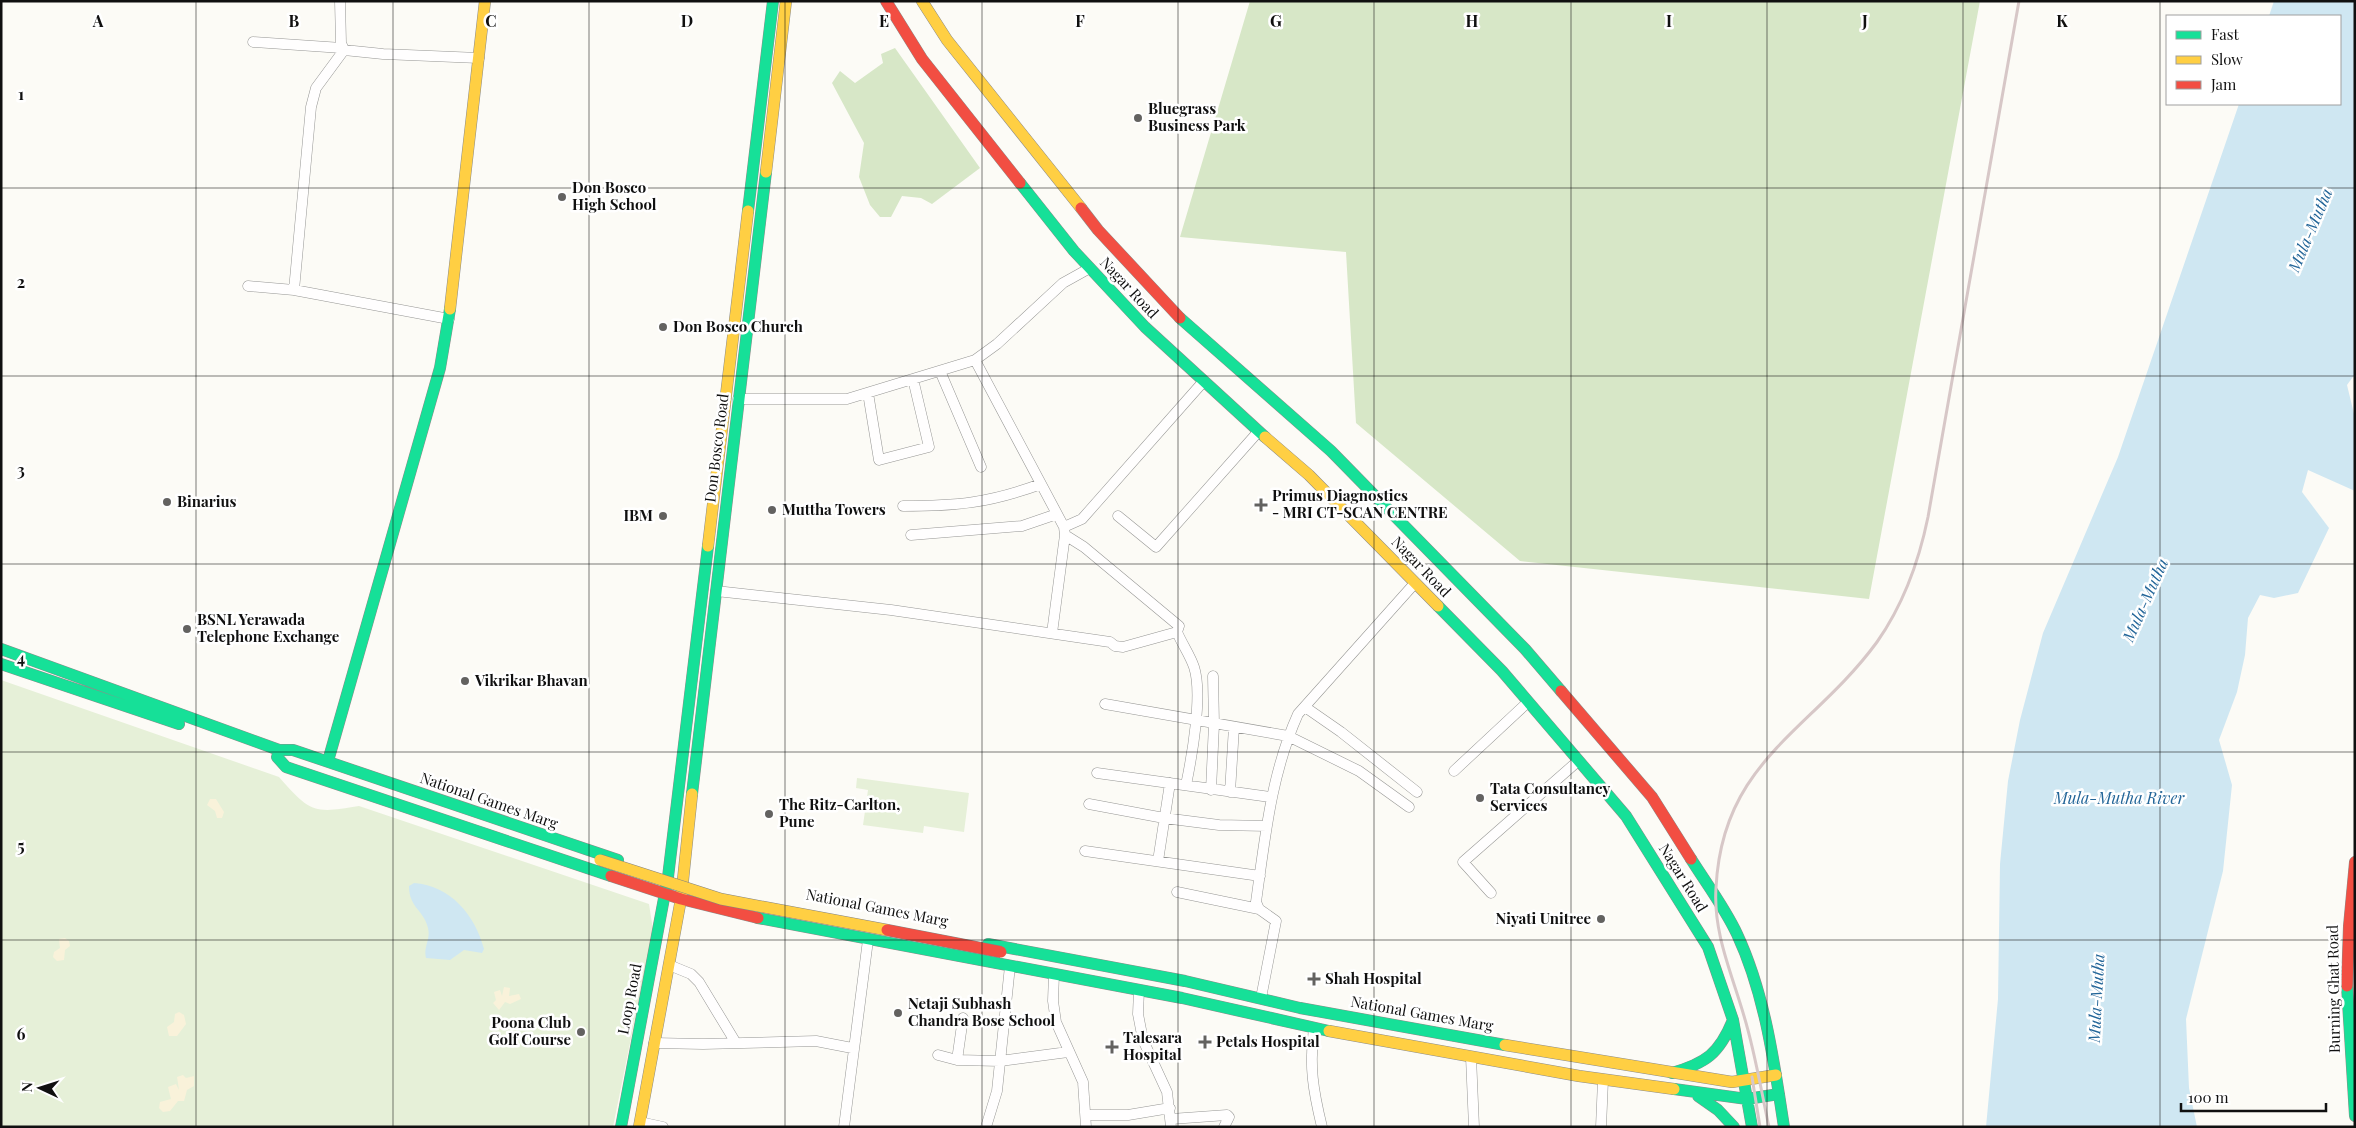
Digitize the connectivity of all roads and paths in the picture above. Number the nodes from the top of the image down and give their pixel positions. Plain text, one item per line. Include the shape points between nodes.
1 (340, 1) edge
2 (485, 1) edge
3 (773, 1) edge
4 (786, 1) edge
5 (886, 1) edge
6 (922, 1) edge
7 (253, 42) dead end
8 (343, 49) junction
9 (479, 58) junction
10 (1090, 268) junction
11 (248, 286) dead end
12 (294, 290) junction
13 (449, 319) junction
14 (974, 360) junction
15 (940, 371) junction
16 (913, 379) junction
17 (1203, 382) junction
18 (868, 393) junction
19 (738, 399) junction
20 (1258, 432) junction
21 (981, 466) dead end
22 (1041, 484) junction
23 (903, 506) dead end
24 (1057, 514) junction
25 (1118, 516) dead end
26 (1065, 531) junction
27 (911, 535) dead end
28 (1416, 583) junction
29 (716, 591) junction
30 (1176, 632) junction
31 (1052, 633) junction
32 (1, 649) edge
33 (1, 664) edge
34 (1213, 676) dead end
35 (1528, 702) junction
36 (1105, 704) dead end
37 (1305, 707) junction
38 (1195, 722) junction
39 (1214, 724) junction
40 (1234, 728) junction
41 (1288, 736) junction
42 (278, 753) junction
43 (328, 761) junction
44 (1578, 761) junction
45 (1454, 771) dead end
46 (1097, 773) dead end
47 (1170, 783) junction
48 (1186, 785) junction
49 (1211, 790) junction
50 (1230, 792) junction
51 (1417, 792) dead end
52 (1270, 797) junction
53 (1089, 804) dead end
54 (1409, 807) dead end
55 (1164, 818) junction
56 (1266, 826) junction
57 (1085, 851) dead end
58 (1158, 861) junction
59 (2355, 862) edge
60 (668, 876) junction
61 (1260, 876) junction
62 (682, 881) junction
63 (1177, 892) dead end
64 (1491, 893) dead end
65 (665, 894) junction
66 (727, 894) junction
67 (681, 899) junction
68 (1259, 910) junction
69 (724, 911) junction
70 (2351, 914) edge
71 (868, 940) junction
72 (1000, 954) junction
73 (668, 966) junction
74 (1010, 966) junction
75 (1054, 974) junction
76 (1139, 990) junction
77 (2351, 994) edge
78 (1261, 998) junction
79 (1257, 1016) junction
80 (963, 1018) dead end
81 (1733, 1020) junction
82 (1314, 1028) junction
83 (654, 1043) junction
84 (736, 1043) junction
85 (852, 1048) junction
86 (1068, 1052) junction
87 (938, 1054) dead end
88 (1471, 1057) junction
89 (957, 1060) junction
90 (1000, 1060) junction
91 (1672, 1073) junction
92 (1776, 1074) junction
93 (1603, 1080) junction
94 (1745, 1080) junction
95 (1694, 1094) junction
96 (1779, 1094) junction
97 (1748, 1099) junction
98 (1170, 1108) junction
99 (1086, 1115) junction
100 (2355, 1116) edge
101 (1171, 1123) edge
102 (639, 1125) edge
103 (621, 1127) edge
104 (663, 1127) edge
105 (844, 1127) edge
106 (986, 1127) edge
107 (1086, 1127) edge
108 (1224, 1127) edge
109 (1322, 1127) edge
110 (1474, 1127) edge
111 (1601, 1127) edge
112 (1734, 1127) edge
113 (1752, 1127) edge
114 (1784, 1127) edge

1 - 8 street
2 - 9 main road
3 - 60 main road, Don Bosco Road
4 - 19 main road, Don Bosco Road
5 - 10 main road, Nagar Road via 922,59
6 - 92 main road, Nagar Road via 947,40 1108,240 1201,338 1331,451 1525,649 1652,797 1737,933 1762,1005
7 - 8 street
8 - 9 street
8 - 12 street via 316,88 311,107
9 - 13 main road
10 - 14 street via 1064,283 997,344
10 - 17 main road, Nagar Road
11 - 12 street
12 - 13 street
13 - 43 main road via 440,368
14 - 15 street
14 - 22 street
15 - 16 street
15 - 21 street
16 - 18 street
16 - 18 street via 929,447 879,460
17 - 20 main road, Nagar Road
17 - 26 street via 1082,519
18 - 19 street via 838,400
19 - 29 main road, Don Bosco Road
20 - 25 street via 1156,548
20 - 28 main road, Nagar Road via 1309,475
22 - 23 street via 1002,498 965,505
22 - 24 street
24 - 26 street
24 - 27 street via 1022,526
26 - 30 street via 1176,622 1179,626
26 - 31 street
28 - 35 main road, Nagar Road
28 - 37 street
29 - 31 street via 891,610
29 - 62 main road, Don Bosco Road
30 - 31 street via 1123,647
30 - 38 street via 1194,665
32 - 42 main road, National Games Marg
33 - 42 main road, National Games Marg
34 - 39 street
35 - 44 main road, Nagar Road
35 - 45 street
36 - 38 street
37 - 41 street
37 - 51 street
38 - 39 street
38 - 48 street
39 - 40 street
39 - 49 street
40 - 41 street
40 - 50 street
41 - 52 street
41 - 54 street via 1359,771
42 - 43 main road, National Games Marg via 293,750
42 - 65 main road, National Games Marg via 286,767
42 - 72 main road, bridge via 599,863 720,899
43 - 60 main road, National Games Marg
44 - 64 street via 1463,862
44 - 81 main road, Nagar Road via 1626,816 1693,921 1708,947
46 - 47 street
47 - 48 street
47 - 55 street
48 - 49 street
49 - 50 street
50 - 52 street
52 - 56 street
53 - 55 street
55 - 56 street via 1219,825
55 - 58 street
56 - 61 street
57 - 58 street
58 - 61 street
59 - 70 main road, Burning Ghat Road
60 - 62 main road, National Games Marg
60 - 65 main road, Loop Road
61 - 68 street via 1256,902
62 - 66 main road, National Games Marg
62 - 67 main road, Don Bosco Road
63 - 68 street
65 - 67 main road, National Games Marg
65 - 103 main road, Loop Road
66 - 69 main road
66 - 78 main road, National Games Marg via 1185,980
67 - 69 main road, National Games Marg
67 - 73 main road, Loop Road
68 - 78 street via 1276,921
69 - 71 main road, National Games Marg
70 - 77 main road, Burning Ghat Road
71 - 74 main road, National Games Marg
71 - 85 street
72 - 78 main road via 1244,1000
72 - 79 main road via 1243,1005
73 - 83 main road, Loop Road
73 - 84 street via 691,974 699,982
74 - 75 main road, National Games Marg
74 - 90 street
75 - 76 main road, National Games Marg
75 - 86 street via 1052,1001
76 - 79 main road, National Games Marg
76 - 98 street via 1138,1014 1143,1040 1167,1092
77 - 100 main road, Burning Ghat Road via 2349,1062
78 - 91 main road, National Games Marg via 1300,1008
79 - 82 main road, National Games Marg
80 - 89 street
81 - 91 main road via 1713,1057 1696,1067
81 - 94 main road, Nagar Road
82 - 88 main road, National Games Marg
82 - 109 street via 1310,1058 1312,1084
83 - 84 street
83 - 102 main road, Loop Road
84 - 85 street via 816,1041
85 - 105 street
86 - 90 street
86 - 99 street via 1083,1082
87 - 89 street
88 - 93 main road, National Games Marg
88 - 110 street
89 - 90 street
90 - 106 street
91 - 94 main road, National Games Marg via 1732,1082
92 - 94 main road, National Games Marg
92 - 96 main road, Nagar Road
93 - 95 main road, National Games Marg
93 - 111 street
94 - 97 main road, Nagar Road
95 - 97 main road, National Games Marg
95 - 112 main road via 1718,1110
96 - 97 main road, National Games Marg
96 - 114 main road, Nagar Road
97 - 113 main road, Nagar Road
98 - 99 street via 1128,1115
98 - 101 street
99 - 107 street
101 - 108 street via 1227,1115 1228,1122
102 - 104 street

